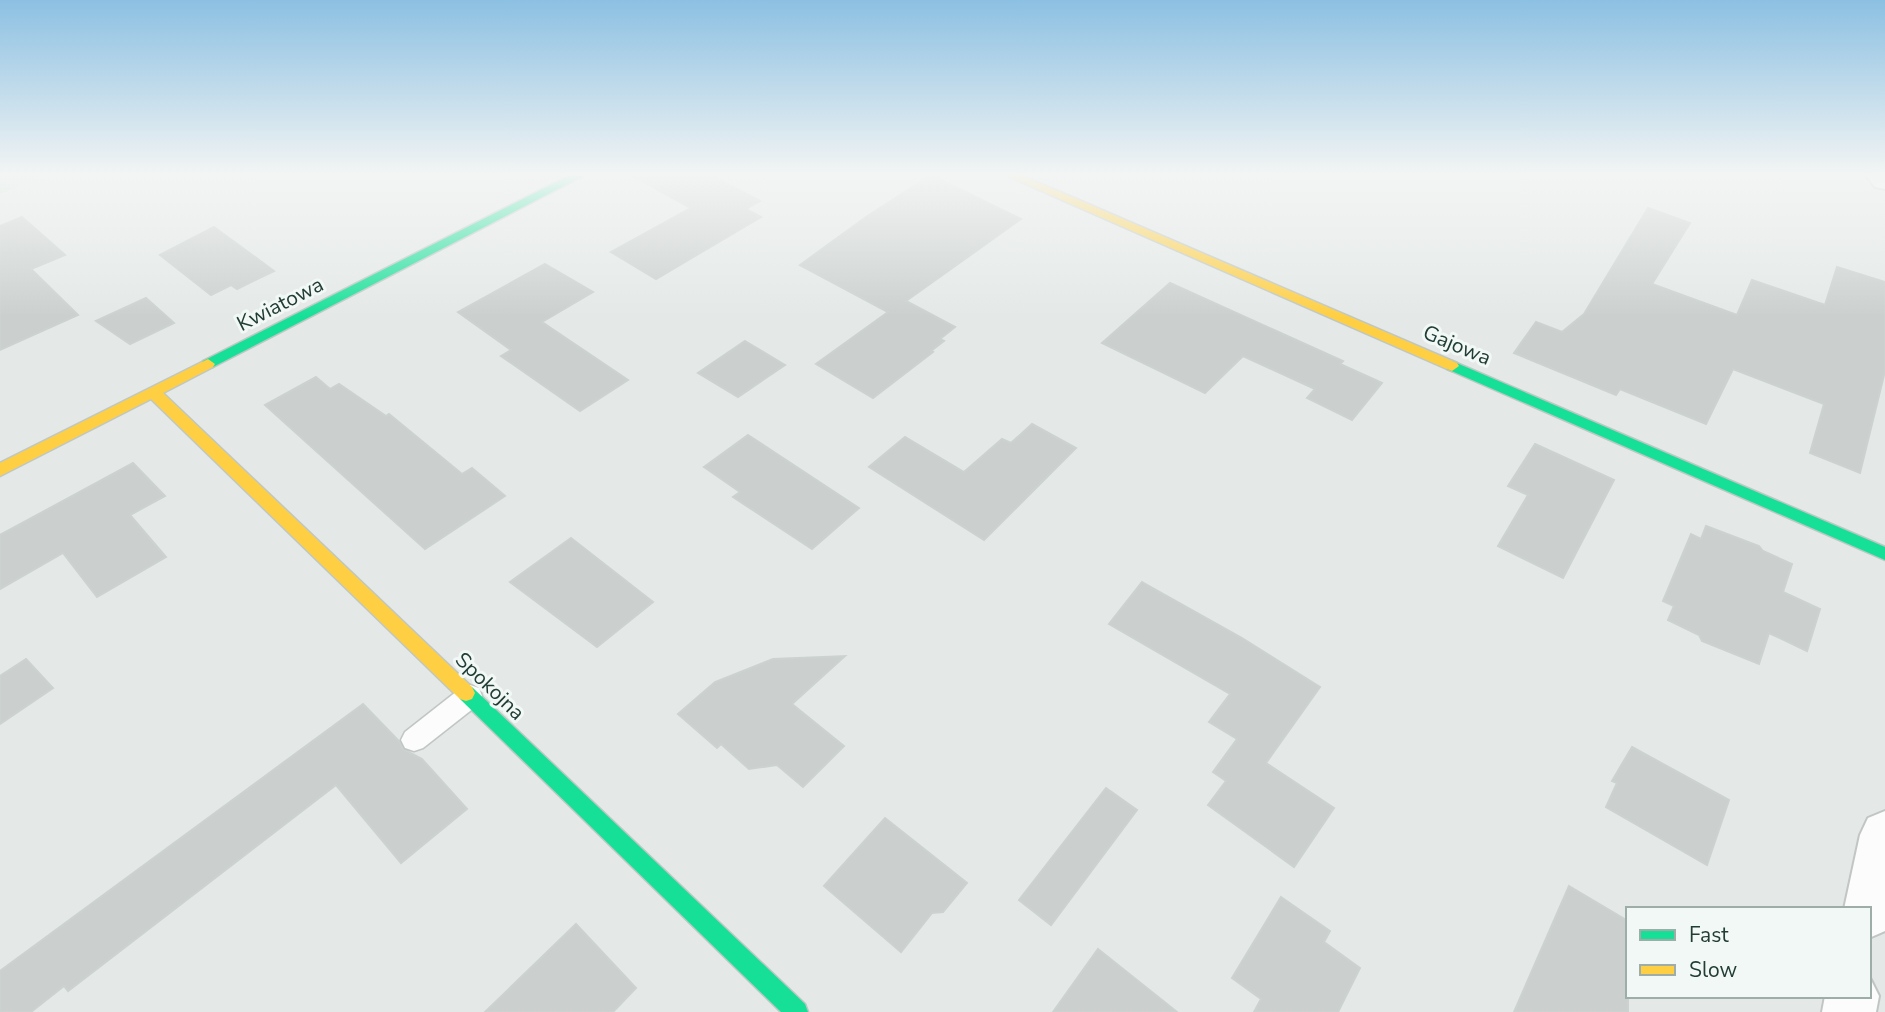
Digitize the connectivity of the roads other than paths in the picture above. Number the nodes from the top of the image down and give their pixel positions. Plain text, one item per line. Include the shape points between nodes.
1 (486, 222) edge
2 (1121, 222) edge
3 (153, 392) junction
4 (0, 470) edge
5 (1885, 554) edge
6 (470, 696) junction
7 (414, 740) dead end
8 (1885, 835) edge
9 (1870, 907) edge
10 (797, 1012) edge

1 - 3 street, Kwiatowa
2 - 5 street, Gajowa
3 - 4 street, Kwiatowa
3 - 6 street, Spokojna
6 - 7 lane
6 - 10 street, Spokojna
8 - 9 street

